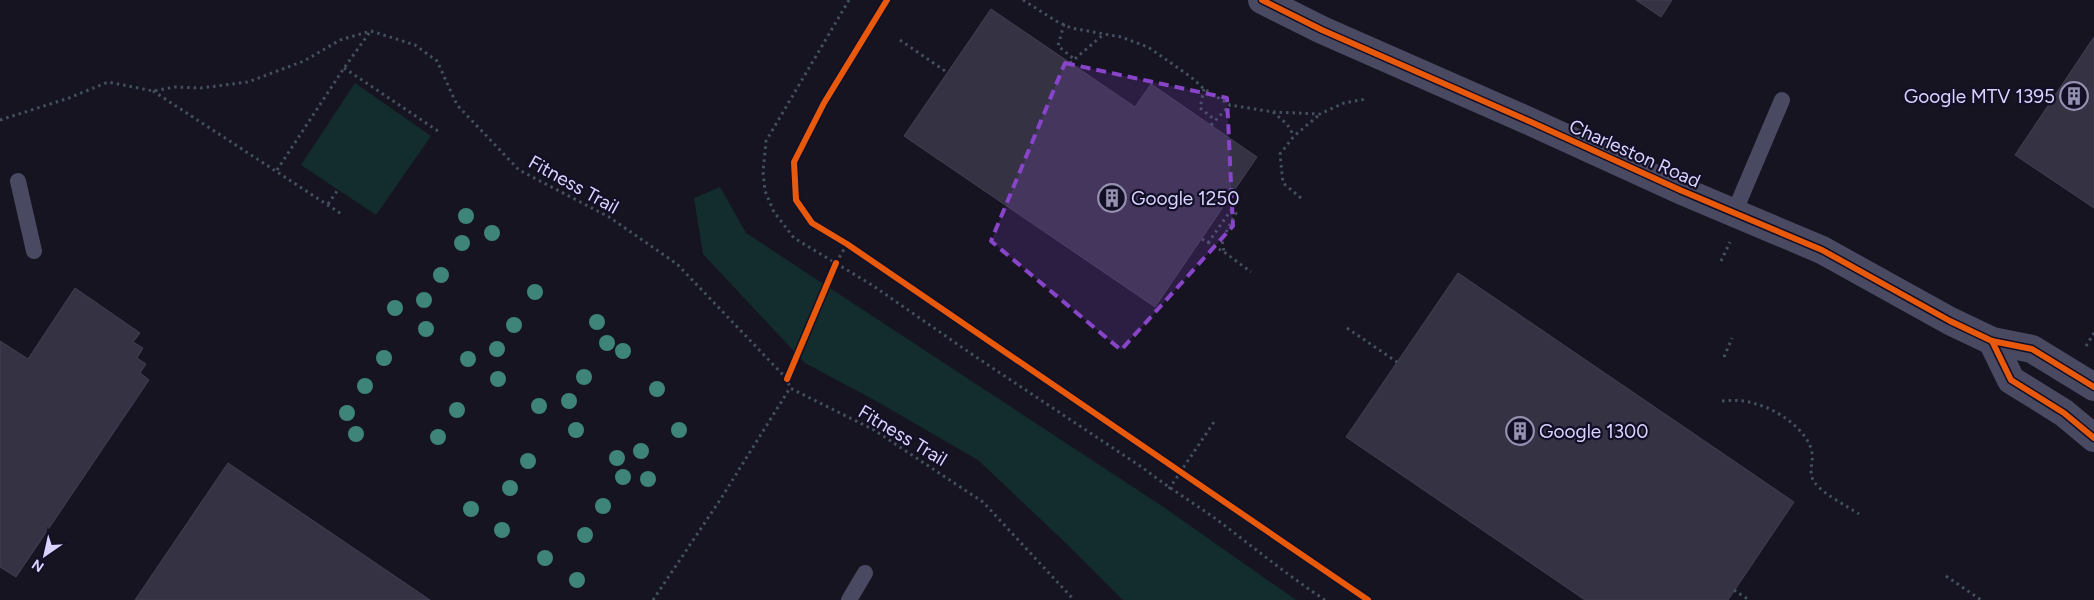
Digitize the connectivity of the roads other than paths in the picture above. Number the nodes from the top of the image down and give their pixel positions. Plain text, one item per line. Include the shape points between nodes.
1 (1262, 0) edge
2 (1782, 100) dead end
3 (18, 181) dead end
4 (1734, 213) junction
5 (34, 251) dead end
6 (1992, 341) junction
7 (2094, 387) edge
8 (2094, 438) edge
9 (865, 573) dead end
10 (849, 600) edge

1 - 4 street, Charleston Road via 1322,30
2 - 4 lane
3 - 5 lane
4 - 6 street, Charleston Road via 1822,250
6 - 7 street, Charleston Road via 2032,349
6 - 8 street via 2011,380 2064,413
9 - 10 lane

